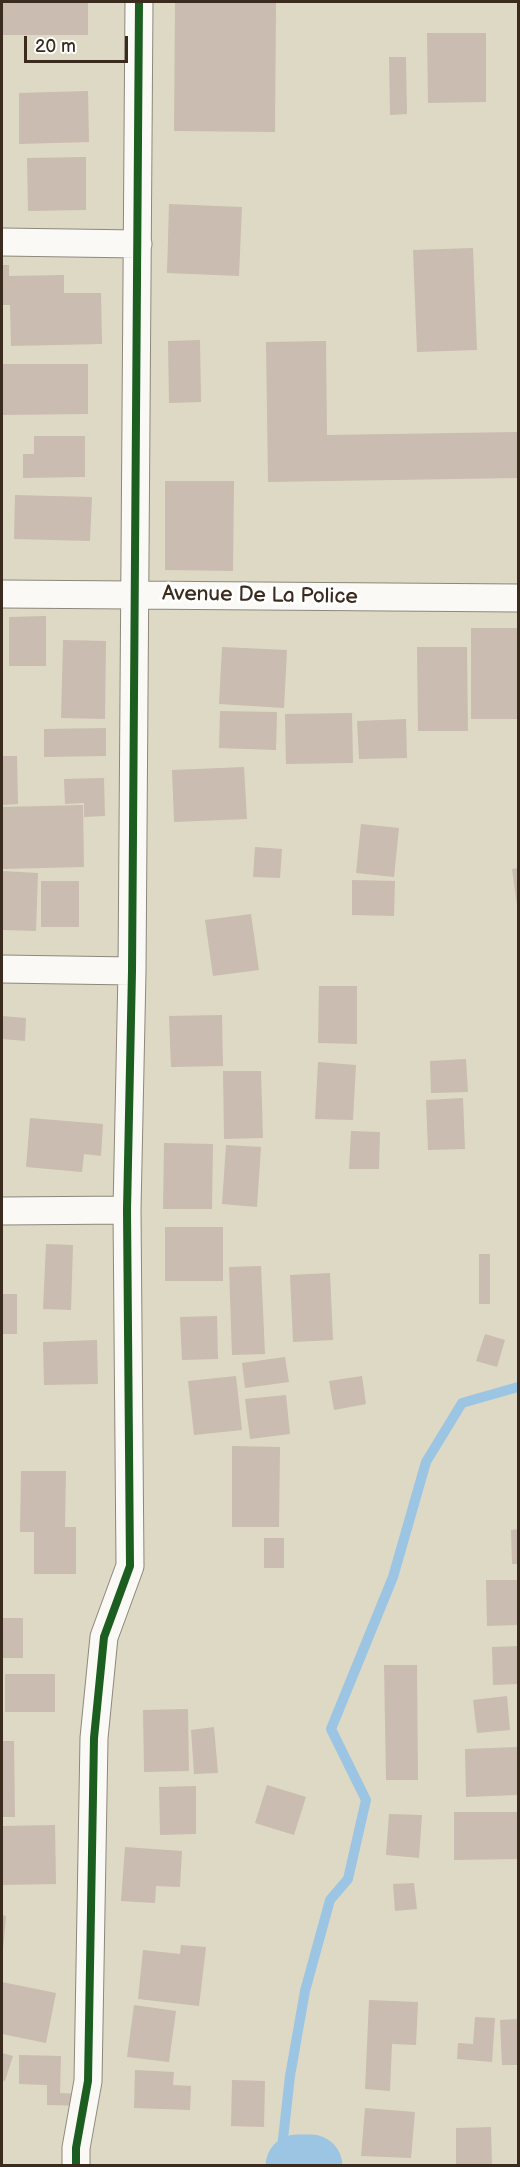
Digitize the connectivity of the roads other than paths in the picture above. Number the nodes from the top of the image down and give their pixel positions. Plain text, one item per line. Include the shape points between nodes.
1 (139, 2) edge
2 (2, 242) edge
3 (138, 244) junction
4 (2, 594) edge
5 (135, 594) junction
6 (519, 598) edge
7 (2, 969) edge
8 (132, 971) junction
9 (127, 1210) junction
10 (2, 1211) edge
11 (76, 2166) edge

1 - 3 street
2 - 3 street
3 - 5 street
4 - 5 street, Avenue De La Police
5 - 6 street, Avenue De La Police
5 - 8 street
7 - 8 street
8 - 9 street
9 - 10 street
9 - 11 street via 130,1566 104,1637 98,1693 88,2081

